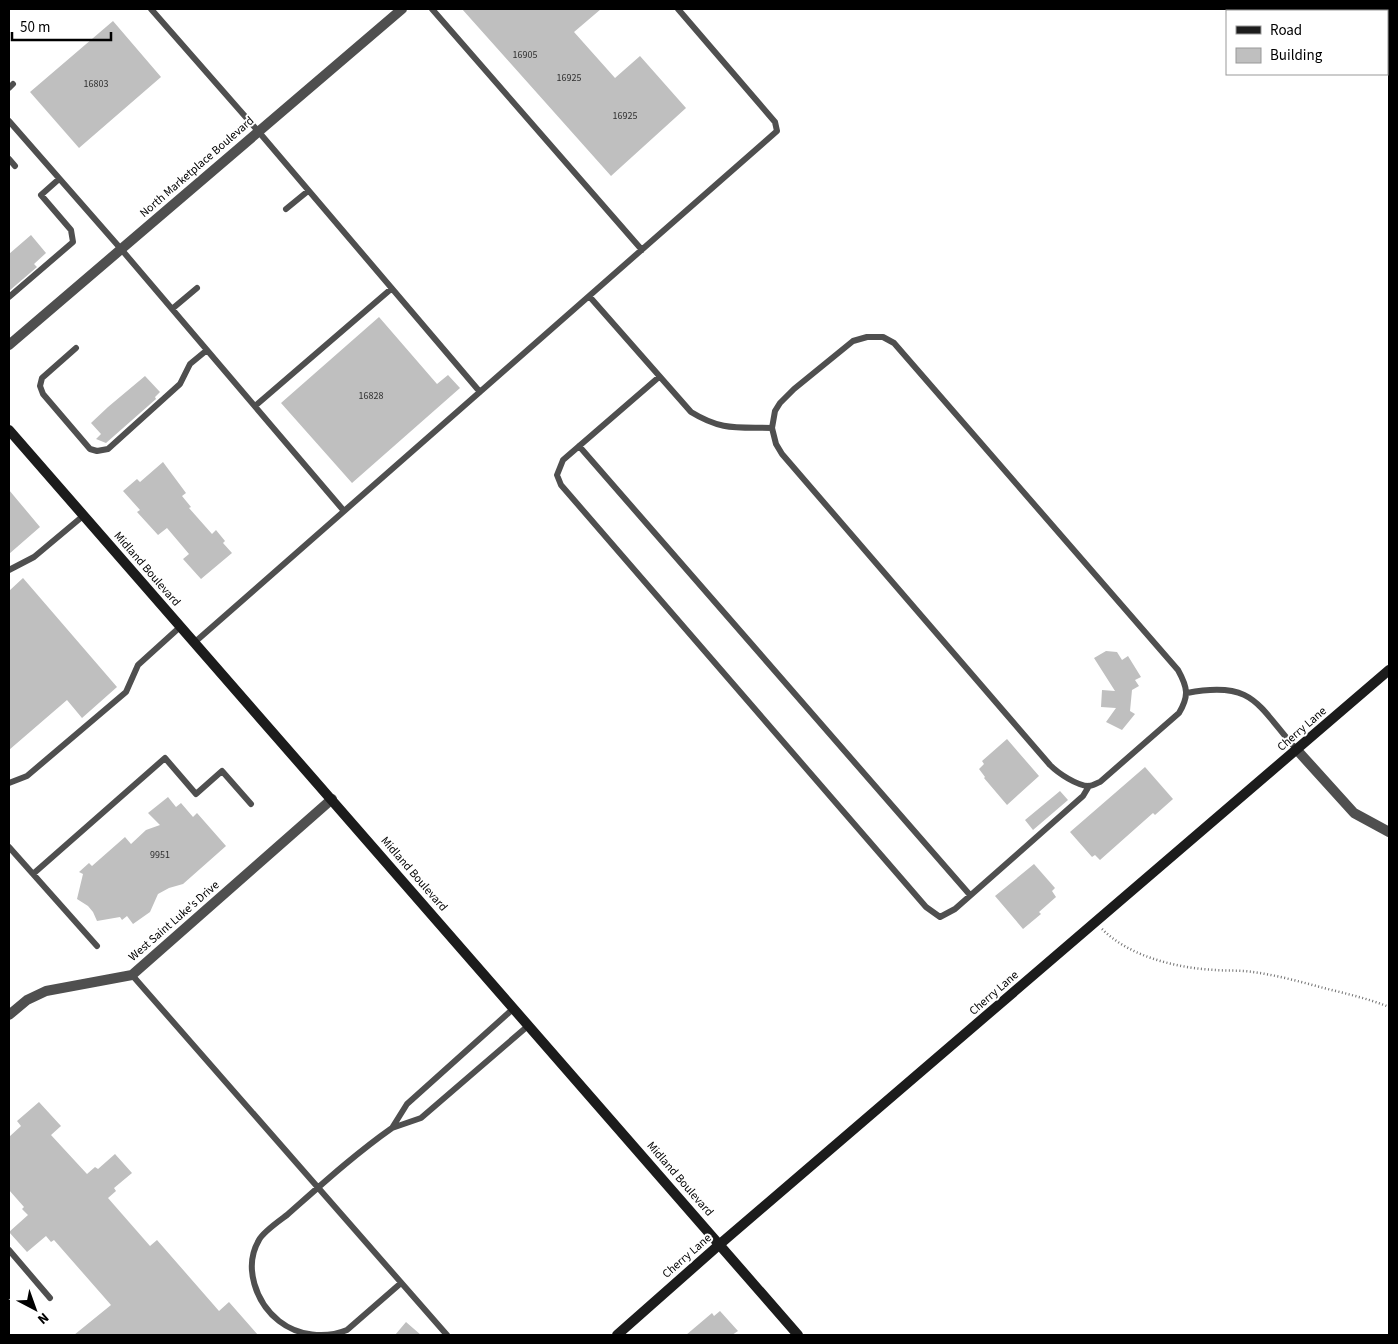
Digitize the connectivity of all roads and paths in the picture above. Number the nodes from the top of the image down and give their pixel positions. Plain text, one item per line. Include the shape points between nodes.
1 (151, 9) edge
2 (402, 9) edge
3 (432, 9) edge
4 (678, 9) edge
5 (9, 121) edge
6 (258, 131) junction
7 (9, 159) edge
8 (15, 166) dead end
9 (59, 179) junction
10 (308, 191) junction
11 (286, 209) dead end
12 (121, 249) junction
13 (642, 250) junction
14 (197, 288) dead end
15 (391, 289) junction
16 (589, 296) junction
17 (9, 297) edge
18 (172, 309) junction
19 (9, 345) edge
20 (76, 348) dead end
21 (207, 350) junction
22 (659, 377) junction
23 (480, 392) junction
24 (255, 406) junction
25 (772, 428) junction
26 (9, 430) edge
27 (579, 446) junction
28 (344, 511) junction
29 (83, 516) junction
30 (9, 570) edge
31 (180, 627) junction
32 (194, 642) junction
33 (1389, 670) edge
34 (1187, 693) junction
35 (1297, 750) junction
36 (9, 783) edge
37 (1089, 786) junction
38 (332, 799) junction
39 (251, 804) dead end
40 (1389, 832) edge
41 (9, 847) edge
42 (33, 874) junction
43 (970, 895) junction
44 (1095, 922) junction
45 (96, 946) dead end
46 (132, 975) junction
47 (1389, 1007) edge
48 (514, 1008) junction
49 (9, 1015) edge
50 (529, 1025) junction
51 (392, 1128) junction
52 (318, 1188) junction
53 (720, 1244) junction
54 (9, 1250) edge
55 (401, 1283) junction
56 (50, 1298) dead end
57 (447, 1335) edge
58 (616, 1335) edge
59 (798, 1335) edge

1 - 6 lane
2 - 6 street, North Marketplace Boulevard
3 - 13 lane
4 - 13 lane via 775,122 777,132
5 - 9 lane
6 - 10 lane
6 - 12 street, North Marketplace Boulevard
7 - 8 lane
9 - 12 lane
9 - 17 lane via 41,195 71,230 73,242
10 - 11 lane
10 - 15 lane
12 - 18 lane
12 - 19 street, North Marketplace Boulevard
13 - 16 lane
14 - 18 lane
15 - 23 lane
15 - 24 lane
16 - 22 lane
16 - 23 lane
18 - 21 lane
20 - 21 lane via 42,378 40,386 42,394 94,451 108,450 164,400 180,384 190,364
21 - 24 lane
22 - 25 lane via 691,412 707,422 729,428
22 - 27 lane
23 - 28 lane
24 - 28 lane
25 - 34 lane via 780,403 853,341 883,337 894,343 1178,670
25 - 37 lane via 782,454 1050,765 1058,773
26 - 29 main road, Midland Boulevard
27 - 43 lane
27 - 43 lane via 563,460 557,475 561,485 926,907 940,917
28 - 32 lane
29 - 30 lane via 34,557
29 - 31 main road, Midland Boulevard
31 - 32 main road, Midland Boulevard
31 - 36 lane via 138,665 126,692 27,776
32 - 38 main road, Midland Boulevard
33 - 35 main road, Cherry Lane
34 - 35 lane via 1228,689 1245,694
34 - 37 lane via 1179,713 1100,782
35 - 40 street via 1354,813
35 - 44 main road, Cherry Lane
37 - 43 lane via 1083,796
38 - 46 street, West Saint Luke's Drive
38 - 48 main road, Midland Boulevard
39 - 42 lane via 222,771 196,794 165,758
41 - 42 lane
42 - 45 lane
44 - 47 path via 1112,939 1169,963 1270,975
44 - 53 main road, Cherry Lane
46 - 49 street, West Saint Luke's Drive via 46,991 27,1000
46 - 52 lane
48 - 50 main road, Midland Boulevard
48 - 51 lane via 407,1104
50 - 51 lane via 421,1118
50 - 53 main road, Midland Boulevard
51 - 52 lane
52 - 55 lane
52 - 55 lane via 259,1239 251,1263 254,1283 261,1302 274,1317 286,1327 301,1332 337,1334 347,1330
53 - 58 main road, Cherry Lane
53 - 59 main road, Midland Boulevard
54 - 56 lane
55 - 57 lane

